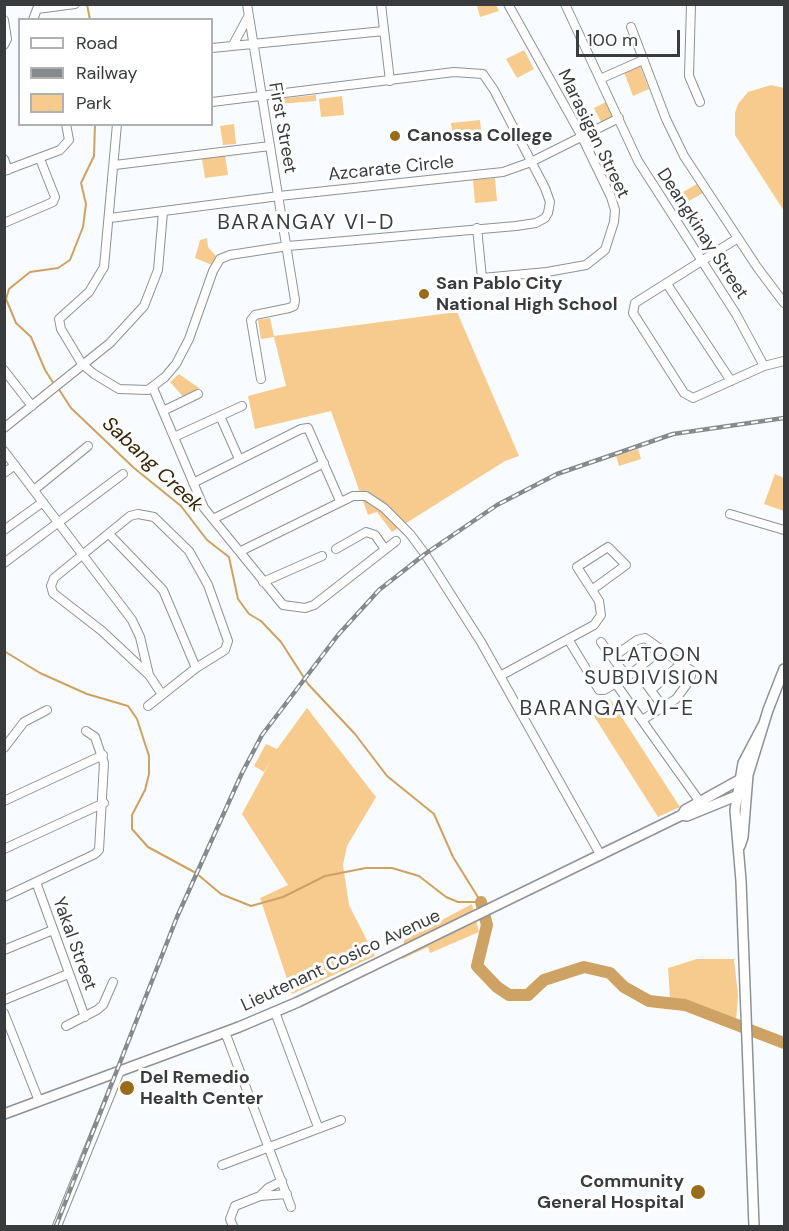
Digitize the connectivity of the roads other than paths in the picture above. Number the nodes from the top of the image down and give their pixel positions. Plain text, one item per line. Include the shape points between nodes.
1 (75, 4) edge
2 (248, 4) edge
3 (381, 4) edge
4 (508, 4) edge
5 (565, 4) edge
6 (691, 4) edge
7 (249, 15) junction
8 (34, 18) edge
9 (4, 20) edge
10 (631, 27) dead end
11 (384, 32) junction
12 (253, 43) junction
13 (4, 45) edge
14 (233, 45) junction
15 (213, 48) edge
16 (643, 60) junction
17 (600, 80) junction
18 (390, 81) junction
19 (261, 97) junction
20 (213, 102) edge
21 (700, 102) dead end
22 (619, 118) junction
23 (66, 126) edge
24 (117, 126) edge
25 (581, 135) junction
26 (270, 146) junction
27 (4, 159) edge
28 (40, 159) junction
29 (531, 162) junction
30 (115, 165) junction
31 (6, 170) edge
32 (279, 196) junction
33 (163, 212) junction
34 (110, 218) junction
35 (4, 223) edge
36 (477, 228) junction
37 (738, 238) junction
38 (288, 246) junction
39 (701, 261) junction
40 (667, 284) junction
41 (784, 303) edge
42 (784, 361) edge
43 (82, 364) junction
44 (764, 366) junction
45 (4, 370) edge
46 (261, 379) dead end
47 (730, 381) junction
48 (153, 388) junction
49 (198, 394) dead end
50 (32, 406) junction
51 (242, 406) dead end
52 (163, 411) junction
53 (220, 416) junction
54 (4, 428) edge
55 (174, 437) junction
56 (88, 446) dead end
57 (4, 450) edge
58 (239, 459) junction
59 (324, 463) junction
60 (15, 465) junction
61 (4, 473) edge
62 (123, 474) dead end
63 (193, 483) junction
64 (34, 490) junction
65 (340, 501) junction
66 (43, 502) junction
67 (730, 514) dead end
68 (213, 519) junction
69 (59, 524) junction
70 (4, 530) edge
71 (784, 530) edge
72 (109, 534) junction
73 (396, 541) dead end
74 (336, 549) dead end
75 (385, 549) junction
76 (241, 551) junction
77 (84, 555) junction
78 (322, 556) dead end
79 (6, 560) edge
80 (263, 582) junction
81 (593, 589) junction
82 (568, 639) junction
83 (601, 642) dead end
84 (661, 650) junction
85 (612, 657) junction
86 (682, 663) junction
87 (196, 668) junction
88 (784, 669) edge
89 (636, 670) junction
90 (149, 675) junction
91 (500, 676) junction
92 (627, 677) junction
93 (616, 684) junction
94 (651, 690) junction
95 (161, 693) junction
96 (148, 706) dead end
97 (663, 706) junction
98 (47, 710) dead end
99 (642, 720) junction
100 (763, 725) junction
101 (86, 731) dead end
102 (4, 748) edge
103 (103, 755) junction
104 (748, 775) junction
105 (738, 782) junction
106 (741, 794) junction
107 (4, 801) edge
108 (104, 802) junction
109 (700, 802) junction
110 (682, 815) junction
111 (4, 849) edge
112 (600, 854) junction
113 (36, 882) junction
114 (4, 897) edge
115 (53, 930) junction
116 (4, 951) edge
117 (68, 974) junction
118 (113, 982) dead end
119 (4, 1000) edge
120 (275, 1012) junction
121 (4, 1013) edge
122 (85, 1017) junction
123 (66, 1026) dead end
124 (225, 1032) junction
125 (120, 1071) junction
126 (39, 1101) junction
127 (4, 1114) edge
128 (341, 1120) dead end
129 (318, 1127) junction
130 (270, 1147) junction
131 (222, 1165) dead end
132 (282, 1181) junction
133 (287, 1194) junction
134 (260, 1196) junction
135 (291, 1207) dead end
136 (57, 1227) edge
137 (233, 1227) edge
138 (754, 1227) edge

1 - 8 street via 37,9
2 - 7 street, First Street
3 - 11 street
4 - 25 street, Marasigan Street
5 - 17 street, Deangkinay Street
6 - 21 street via 689,76
7 - 12 street, First Street
7 - 14 street
9 - 13 street
10 - 16 street
11 - 12 street
11 - 18 street
12 - 14 street
12 - 19 street, First Street
14 - 15 street
16 - 17 street
16 - 37 street via 684,156
17 - 22 street, Deangkinay Street
18 - 19 street
18 - 29 street via 454,72 483,74
19 - 20 street
19 - 26 street, First Street
22 - 25 street, Azcarate Circle
22 - 39 street, Deangkinay Street via 652,187
23 - 28 street via 66,145
24 - 30 street
25 - 29 street, Azcarate Circle
25 - 36 street, Marasigan Street via 615,210 605,250 586,265 572,269 482,278
26 - 30 street
26 - 32 street, First Street
27 - 31 street
28 - 31 street
28 - 35 street via 55,197 53,202
29 - 32 street, Azcarate Circle via 503,172
29 - 36 street via 550,202 545,218 516,226
30 - 34 street
32 - 33 street, Azcarate Circle
32 - 38 street, First Street
33 - 34 street, Azcarate Circle
33 - 43 street via 158,270 144,306 117,337
34 - 43 street via 99,278 59,319
36 - 38 street
37 - 39 street
37 - 41 street
38 - 46 street, First Street via 294,306 255,315 251,320
38 - 48 street via 244,251 220,259 189,339 176,364
39 - 40 street
39 - 44 street, Deangkinay Street via 745,328
40 - 47 street
40 - 47 street via 635,303 633,313 684,393 693,398
42 - 44 street
43 - 48 street via 119,388
43 - 50 street
44 - 47 street
45 - 50 street
48 - 52 street
49 - 52 street
50 - 54 street
51 - 53 street
52 - 55 street
53 - 55 street
53 - 58 street
55 - 63 street
56 - 64 street
57 - 60 street
58 - 59 street via 308,428
58 - 63 street
59 - 65 street
59 - 68 street
60 - 61 street
60 - 64 street
62 - 69 street
63 - 68 street
64 - 66 street
65 - 76 street
65 - 91 street via 366,496 410,534
66 - 69 street
66 - 70 street
67 - 71 street
68 - 76 street
69 - 77 street
69 - 79 street
72 - 77 street
72 - 87 street via 163,590
72 - 87 street via 130,516 154,517 199,566 228,646
73 - 75 street
74 - 75 street via 366,532 375,535
75 - 80 street via 305,608 283,605
76 - 80 street
77 - 90 street via 132,620
77 - 90 street via 54,578 53,593
78 - 80 street
81 - 81 street via 576,567 608,547 626,564
81 - 82 street via 601,615 594,625
82 - 91 street
82 - 93 street via 599,690
83 - 85 street
84 - 85 street via 641,638
84 - 86 street
84 - 89 street
85 - 92 street
86 - 94 street
86 - 97 street via 692,671 690,680 675,699
87 - 95 street
88 - 100 main road
89 - 92 street
89 - 94 street
90 - 95 street
91 - 112 street
92 - 93 street
93 - 99 street
94 - 97 street
95 - 96 street
97 - 99 street
98 - 102 street via 24,722
99 - 109 street
100 - 104 main road
100 - 105 main road via 750,745
101 - 103 street via 96,738
103 - 107 street
103 - 108 street
104 - 105 main road, Lieutenant Cosico Avenue
104 - 106 main road
105 - 106 main road
105 - 109 main road, Lieutenant Cosico Avenue
106 - 110 main road, Lieutenant Cosico Avenue
106 - 138 main road
108 - 111 street
108 - 113 street via 99,849 95,854
109 - 110 main road, Lieutenant Cosico Avenue
110 - 112 main road, Lieutenant Cosico Avenue
112 - 120 main road, Lieutenant Cosico Avenue
113 - 114 street
113 - 115 street, Yakal Street
115 - 116 street
115 - 117 street, Yakal Street
117 - 119 street
117 - 122 street, Yakal Street
118 - 122 street via 103,1005
120 - 124 main road, Lieutenant Cosico Avenue
120 - 129 street
121 - 126 street
122 - 123 street
124 - 125 main road, Lieutenant Cosico Avenue
124 - 130 street
125 - 126 main road, Lieutenant Cosico Avenue
125 - 136 street
126 - 127 main road, Lieutenant Cosico Avenue
128 - 129 street
129 - 130 street
130 - 131 street
130 - 132 street
132 - 133 street
132 - 134 street
133 - 134 street
133 - 135 street
134 - 137 street via 235,1206 230,1219

